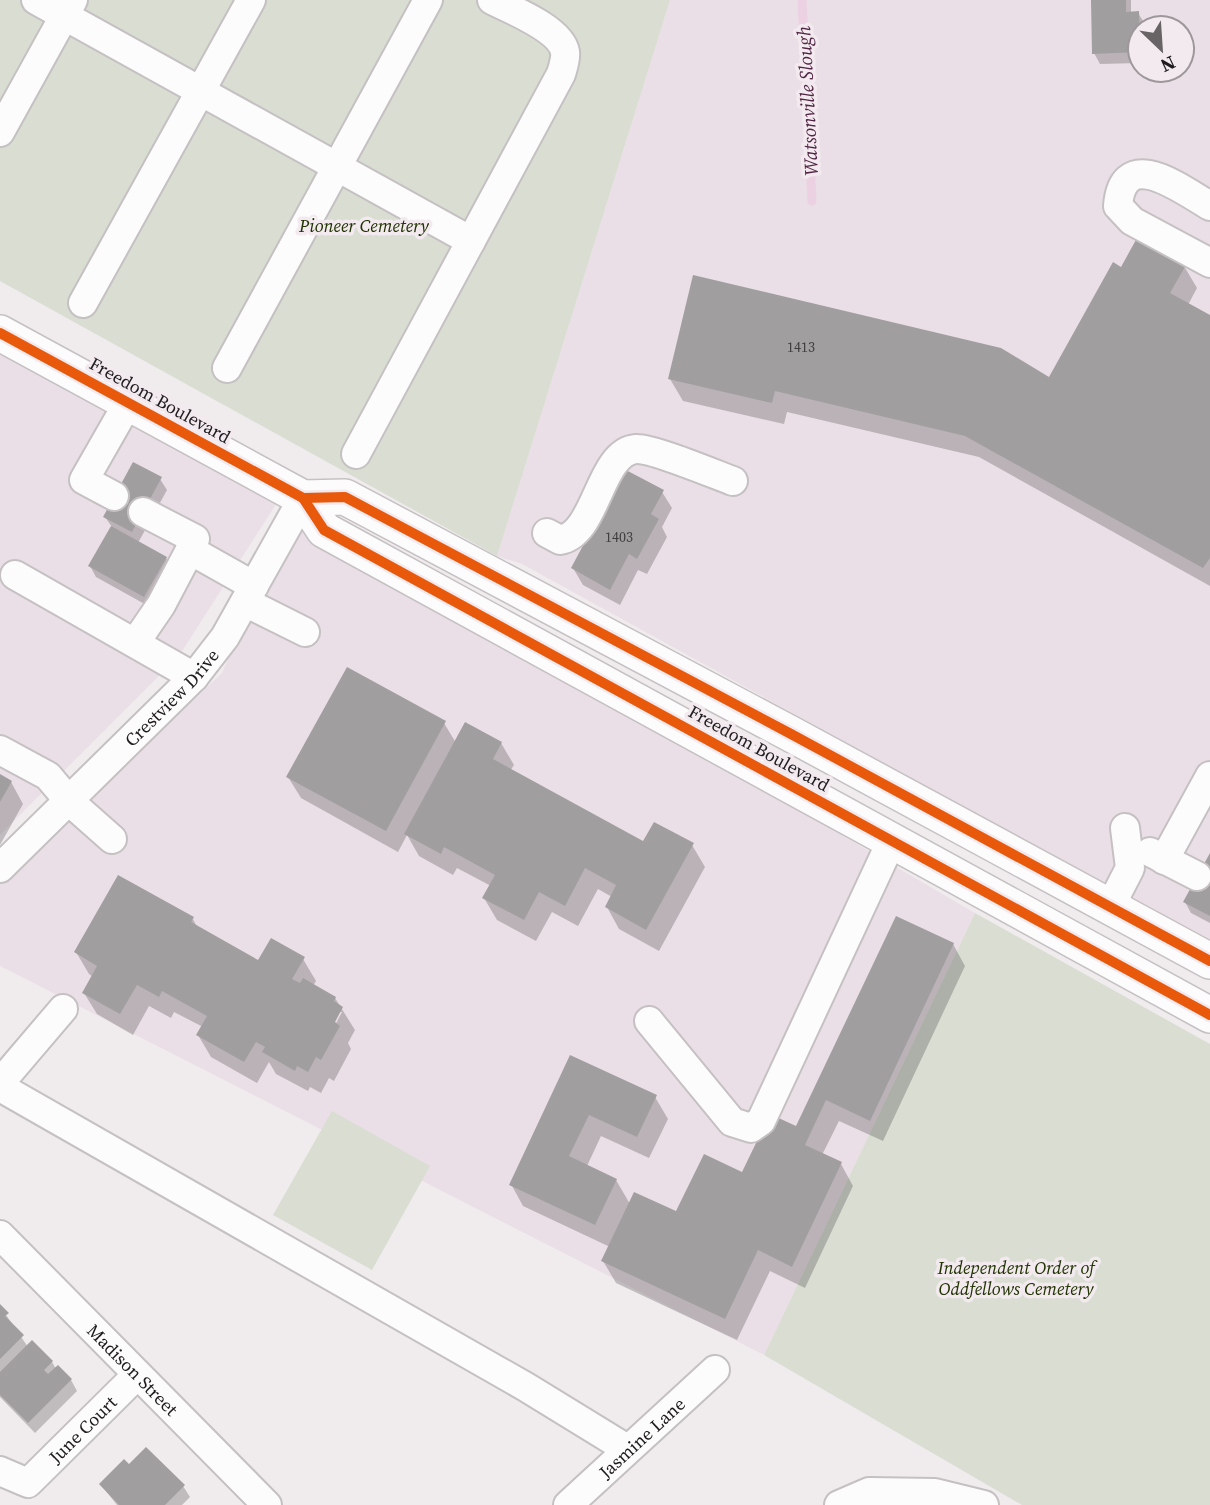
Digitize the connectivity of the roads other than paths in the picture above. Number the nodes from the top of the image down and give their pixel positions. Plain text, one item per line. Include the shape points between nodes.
1 (36, 0) edge
2 (251, 0) edge
3 (428, 0) edge
4 (492, 0) edge
5 (69, 8) edge
6 (200, 92) junction
7 (0, 132) edge
8 (337, 165) junction
9 (1210, 206) edge
10 (471, 241) junction
11 (1210, 263) edge
12 (83, 303) dead end
13 (0, 333) edge
14 (227, 368) dead end
15 (128, 403) junction
16 (356, 454) dead end
17 (733, 481) dead end
18 (114, 496) dead end
19 (303, 498) junction
20 (143, 512) dead end
21 (547, 533) dead end
22 (190, 550) junction
23 (15, 575) dead end
24 (250, 594) junction
25 (305, 632) dead end
26 (135, 643) junction
27 (194, 677) junction
28 (0, 750) edge
29 (1210, 776) edge
30 (69, 801) junction
31 (112, 839) dead end
32 (892, 840) junction
33 (1164, 860) junction
34 (0, 868) edge
35 (1197, 877) dead end
36 (1110, 907) junction
37 (1210, 961) edge
38 (63, 1009) dead end
39 (1210, 1015) edge
40 (649, 1021) dead end
41 (0, 1085) edge
42 (0, 1235) edge
43 (715, 1370) dead end
44 (137, 1375) junction
45 (627, 1449) junction
46 (0, 1471) edge
47 (267, 1505) edge
48 (568, 1505) edge
49 (839, 1505) edge
50 (984, 1505) edge

1 - 5 street
2 - 6 street
3 - 8 street
4 - 10 street via 551,31 561,41 565,60
5 - 6 street
5 - 7 street
6 - 8 street
6 - 12 street
8 - 10 street
8 - 14 street
9 - 11 street via 1157,176 1139,173 1125,180 1119,191 1118,206 1132,221
10 - 16 street
13 - 15 main road, Freedom Boulevard
15 - 18 street via 84,480
15 - 19 main road, Freedom Boulevard
17 - 21 street via 645,450 628,451 616,460 573,535 559,540
19 - 24 street, Crestview Drive
19 - 32 main road, Freedom Boulevard via 324,530
19 - 36 main road, Freedom Boulevard via 345,497
20 - 22 street via 195,539
22 - 24 street
22 - 26 street
23 - 26 street
24 - 25 street
24 - 27 street, Crestview Drive
26 - 27 street
27 - 30 street, Crestview Drive
28 - 30 street via 48,776
29 - 33 street
30 - 31 street
30 - 34 street, Crestview Drive
32 - 39 main road, Freedom Boulevard
32 - 40 street via 761,1121 751,1128 732,1122
33 - 35 street
33 - 36 street via 1125,834 1130,868
36 - 37 main road, Freedom Boulevard
38 - 41 street
41 - 45 street
42 - 44 street, Madison Street
43 - 45 street, Jasmine Lane
44 - 46 street, June Court via 28,1483
44 - 47 street, Madison Street
45 - 48 street, Jasmine Lane
49 - 50 street via 869,1492 935,1493

